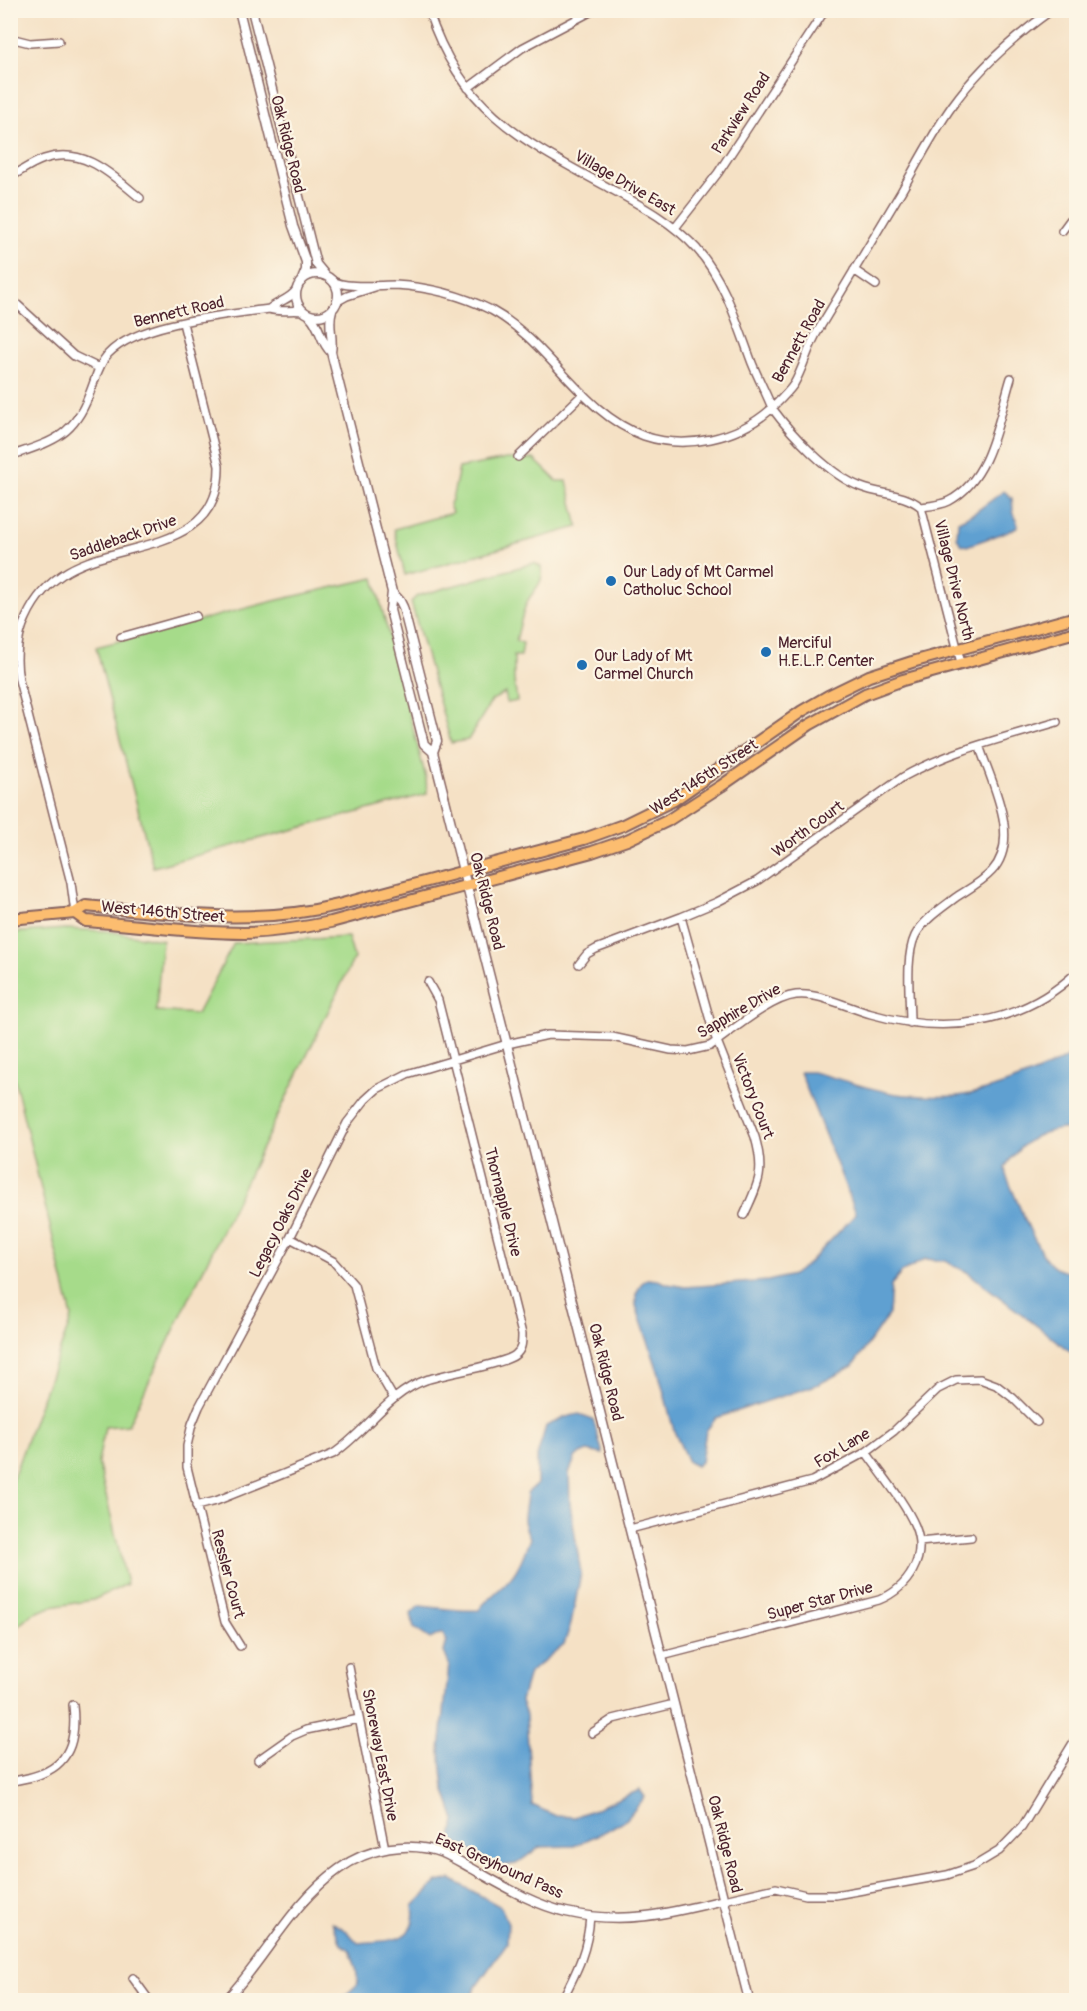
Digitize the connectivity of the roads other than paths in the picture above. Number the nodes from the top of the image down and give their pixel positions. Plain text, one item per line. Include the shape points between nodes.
1 (239, 10) edge
2 (252, 10) edge
3 (428, 10) edge
4 (594, 10) edge
5 (825, 10) edge
6 (1052, 10) edge
7 (10, 38) edge
8 (59, 41) dead end
9 (468, 88) junction
10 (10, 177) edge
11 (140, 198) dead end
12 (1077, 212) edge
13 (675, 228) junction
14 (1062, 231) dead end
15 (854, 270) junction
16 (329, 278) junction
17 (876, 285) dead end
18 (299, 286) junction
19 (378, 286) junction
20 (10, 298) edge
21 (338, 301) junction
22 (269, 309) junction
23 (332, 310) junction
24 (306, 313) junction
25 (183, 323) junction
26 (331, 352) junction
27 (99, 368) junction
28 (1011, 378) dead end
29 (583, 394) junction
30 (772, 408) junction
31 (10, 456) edge
32 (518, 457) dead end
33 (921, 507) junction
34 (392, 592) junction
35 (196, 616) dead end
36 (1077, 617) edge
37 (1077, 632) edge
38 (121, 637) dead end
39 (957, 649) junction
40 (961, 663) junction
41 (14, 676) edge
42 (1057, 722) dead end
43 (979, 745) junction
44 (432, 752) junction
45 (464, 872) junction
46 (467, 885) junction
47 (75, 913) junction
48 (681, 917) junction
49 (10, 919) edge
50 (579, 964) dead end
51 (1077, 973) edge
52 (428, 982) dead end
53 (909, 1023) junction
54 (717, 1041) junction
55 (507, 1044) junction
56 (453, 1060) junction
57 (744, 1215) dead end
58 (290, 1238) junction
59 (394, 1399) junction
60 (1037, 1422) dead end
61 (866, 1452) junction
62 (196, 1506) junction
63 (630, 1529) junction
64 (971, 1537) dead end
65 (919, 1542) junction
66 (240, 1646) dead end
67 (662, 1656) junction
68 (349, 1667) dead end
69 (674, 1704) junction
70 (73, 1705) dead end
71 (359, 1719) junction
72 (592, 1733) dead end
73 (1077, 1738) edge
74 (258, 1760) dead end
75 (10, 1782) edge
76 (385, 1849) junction
77 (724, 1900) junction
78 (590, 1916) junction
79 (133, 1978) dead end
80 (149, 2001) edge
81 (226, 2001) edge
82 (561, 2001) edge
83 (749, 2001) edge

1 - 18 street, Oak Ridge Road via 293,226 306,262
2 - 16 street, Oak Ridge Road via 316,264
3 - 9 street, Village Drive East via 448,57
4 - 9 street via 522,48
5 - 13 street, Parkview Road via 718,173
6 - 15 street, Bennett Road via 1001,50 951,107
7 - 8 street via 30,43
9 - 13 street, Village Drive East via 490,114 538,148
10 - 11 street via 47,158 79,157 106,170
12 - 14 street
13 - 30 street, Village Drive East via 717,275
15 - 17 street
15 - 30 street, Bennett Road via 815,334 794,383
16 - 18 street via 312,275
16 - 19 street, Bennett Road via 341,284
16 - 21 street via 338,290
18 - 22 street, Bennett Road via 293,296
18 - 24 street via 297,301
19 - 21 street, Bennett Road
19 - 29 street, Bennett Road via 439,291 488,309 534,341
20 - 27 street via 74,356
21 - 23 street
22 - 24 street, Bennett Road
22 - 25 street, Bennett Road via 212,315
23 - 24 street via 322,316
23 - 26 street, Oak Ridge Road
24 - 26 street, Oak Ridge Road via 319,327 323,343
25 - 27 street, Bennett Road via 124,340
25 - 41 street, Saddleback Drive via 219,466 218,487 211,504 199,520 181,533 70,570 51,584 23,623
26 - 34 street, Oak Ridge Road
27 - 31 street, Bennett Road via 82,413 72,427 48,443
28 - 33 street via 986,463 974,481 947,502
29 - 30 street, Bennett Road via 625,427 654,439 674,441 701,441 726,435 756,421
29 - 32 street
30 - 33 street, Village Drive North via 838,474 861,488 908,498
33 - 39 street, Village Drive North
34 - 44 street, Oak Ridge Road via 390,610 424,744
34 - 44 street, Oak Ridge Road via 403,607 437,741
35 - 38 street
36 - 39 main road, West 146th Street
37 - 40 main road, West 146th Street
39 - 40 street, Village Drive North
39 - 45 main road, West 146th Street via 890,668 828,696 674,800 623,825
40 - 46 main road, West 146th Street via 883,686 835,709 649,830 592,852
41 - 47 street, Saddleback Drive via 72,883
42 - 43 street, Worth Court
43 - 48 street, Worth Court via 938,759 903,777 757,881
43 - 53 street via 1003,817 1004,850 992,871 937,913 914,938
44 - 45 street, Oak Ridge Road
45 - 46 street, Oak Ridge Road
45 - 47 main road, West 146th Street via 283,916 221,917 86,906
46 - 47 main road, West 146th Street via 331,922 272,932 86,921
46 - 55 street, Oak Ridge Road
47 - 49 main road
48 - 50 street, Worth Court via 597,949
48 - 54 street, Victory Court
51 - 53 street, Sapphire Drive via 1051,993 1007,1014 947,1026
52 - 56 street, Thornapple Drive via 438,1000
53 - 54 street, Sapphire Drive via 796,995 777,1001
54 - 55 street, Sapphire Drive via 688,1051 612,1037 548,1035
54 - 57 street, Victory Court via 759,1151 761,1174
55 - 56 street, Legacy Oaks Drive
55 - 63 street, Oak Ridge Road
56 - 58 street, Legacy Oaks Drive via 392,1080 365,1100 347,1123
56 - 59 street, Thornapple Drive via 522,1334 520,1350 512,1358 425,1381
58 - 59 street via 333,1261 348,1276 358,1297 376,1368
58 - 62 street, Legacy Oaks Drive via 192,1424 187,1467
59 - 62 street via 333,1454
60 - 61 street, Fox Lane via 996,1385 980,1379 963,1379 943,1385
61 - 63 street, Fox Lane via 796,1486
61 - 65 street via 911,1517
62 - 66 street, Ressler Court via 225,1622
63 - 67 street, Oak Ridge Road
64 - 65 street
65 - 67 street, Super Star Drive via 912,1574 888,1597
67 - 69 street, Oak Ridge Road
68 - 71 street, Shoreway East Drive
69 - 72 street via 613,1719
69 - 77 street, Oak Ridge Road
70 - 75 street via 73,1738 63,1758 43,1774
71 - 74 street via 306,1730
71 - 76 street, Shoreway East Drive
73 - 77 street, East Greyhound Pass via 1022,1827 999,1851 974,1866 947,1875 835,1895 806,1895 776,1888
76 - 78 street, East Greyhound Pass via 418,1847 444,1854 537,1903
76 - 81 street, East Greyhound Pass via 340,1868 307,1896
77 - 78 street, East Greyhound Pass via 642,1918
77 - 83 street, Oak Ridge Road
78 - 82 street via 585,1954
79 - 80 street

